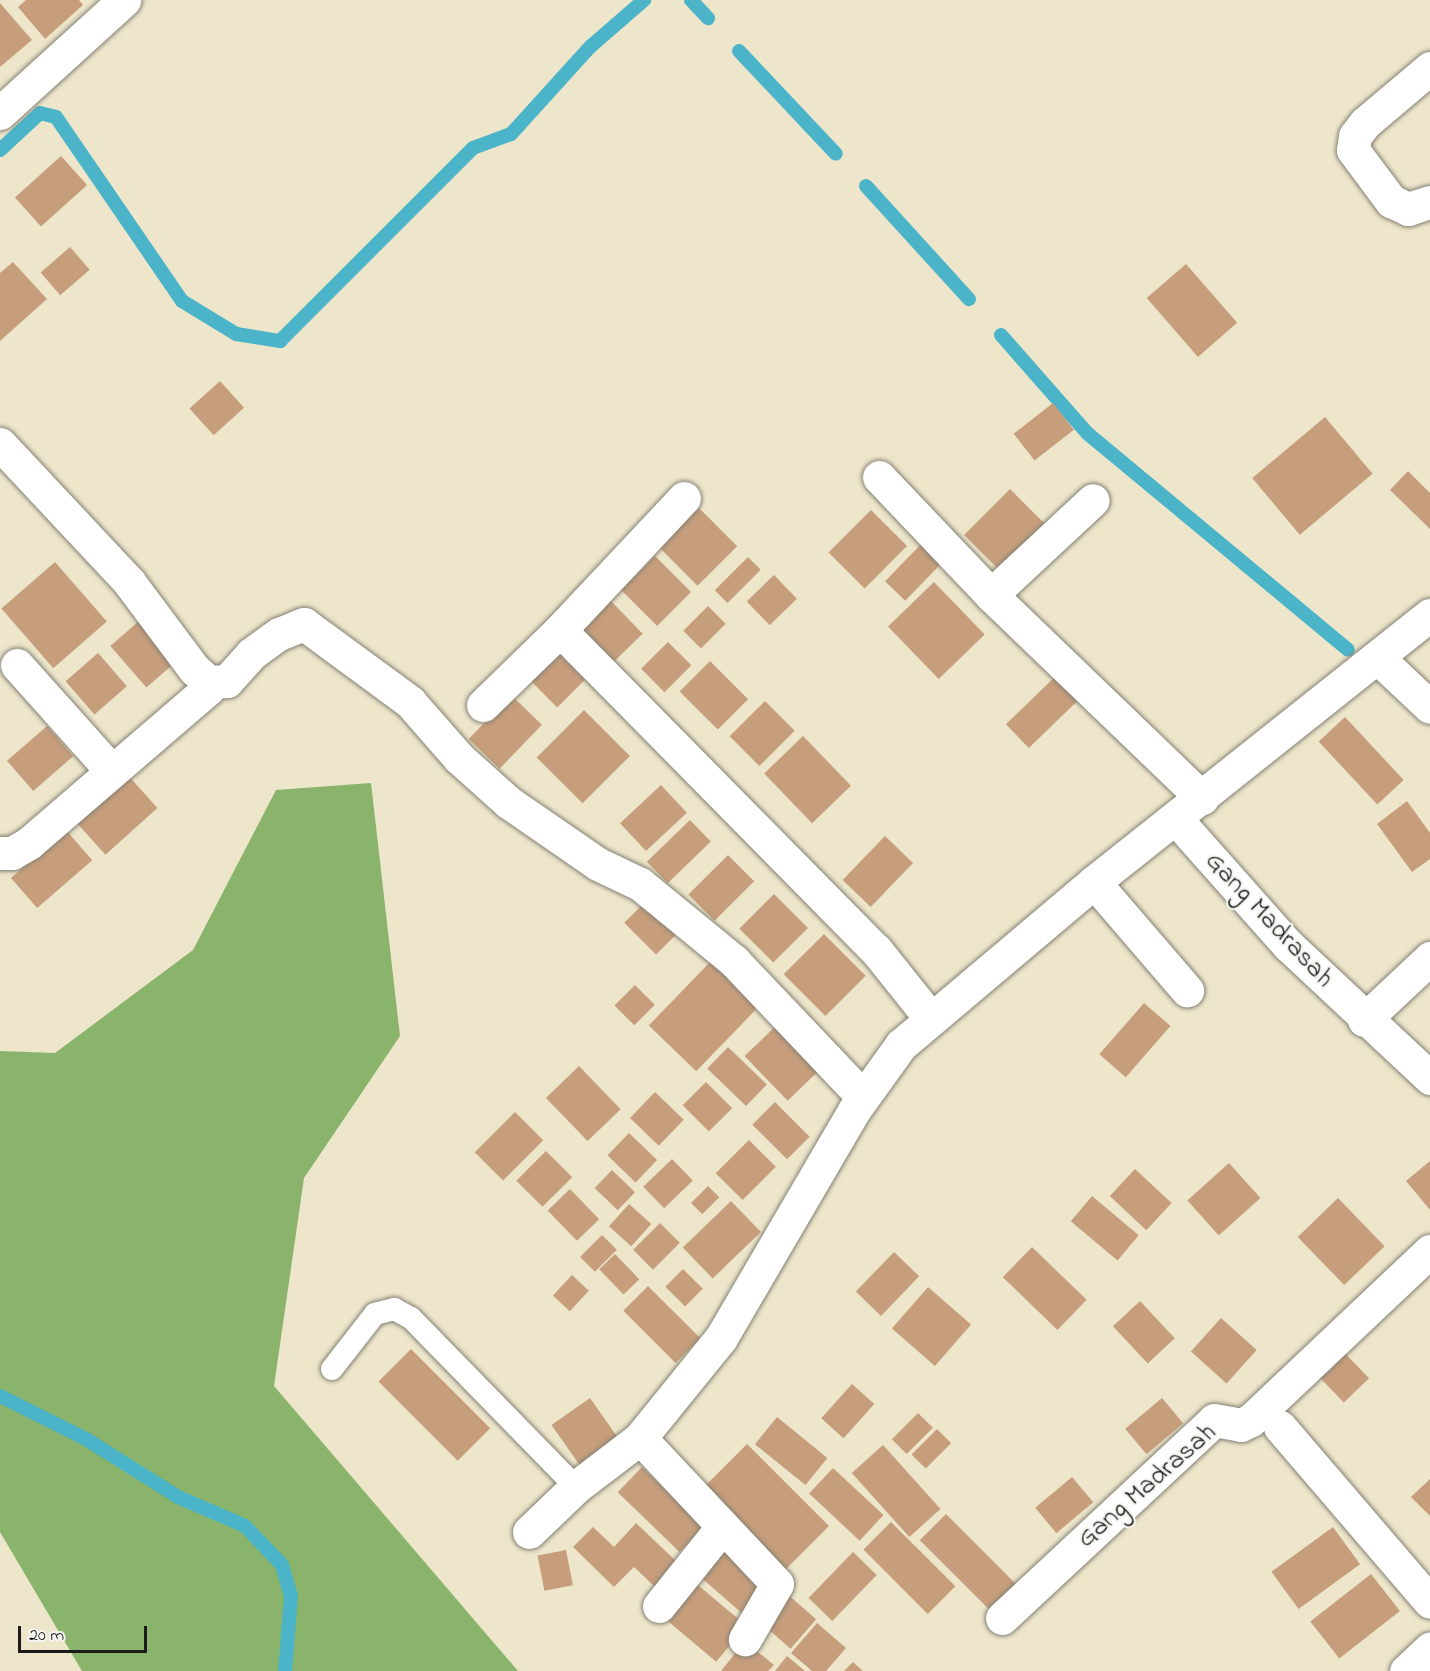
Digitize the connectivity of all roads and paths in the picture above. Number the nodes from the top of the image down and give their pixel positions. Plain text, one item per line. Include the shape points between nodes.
1 (124, 0) edge
2 (1430, 68) edge
3 (0, 113) edge
4 (1430, 202) edge
5 (0, 444) edge
6 (879, 477) dead end
7 (684, 498) dead end
8 (1093, 501) dead end
9 (991, 595) junction
10 (1430, 615) edge
11 (560, 630) junction
12 (1378, 658) junction
13 (17, 665) dead end
14 (209, 682) junction
15 (483, 705) dead end
16 (1430, 707) edge
17 (111, 770) junction
18 (1202, 798) junction
19 (1176, 819) junction
20 (0, 853) edge
21 (1094, 882) junction
22 (1430, 958) edge
23 (1187, 990) dead end
24 (932, 1019) junction
25 (1364, 1020) junction
26 (1430, 1078) edge
27 (863, 1097) junction
28 (1430, 1251) edge
29 (332, 1369) dead end
30 (1280, 1427) dead end
31 (640, 1438) junction
32 (576, 1487) junction
33 (723, 1526) junction
34 (529, 1532) dead end
35 (1430, 1602) edge
36 (659, 1605) dead end
37 (1002, 1618) dead end
38 (745, 1639) dead end
39 (1430, 1649) edge
40 (1406, 1671) edge

1 - 3 street
2 - 4 street via 1365,123 1355,136 1353,150 1391,201 1408,209
5 - 14 street via 129,582 194,669
6 - 9 street
7 - 11 street
8 - 9 street
9 - 18 street
10 - 12 street
11 - 15 street
11 - 24 street via 876,950
12 - 16 street
12 - 18 street
13 - 17 street
14 - 17 street via 208,688
14 - 27 street via 227,681 250,654 279,634 304,624 410,702 459,758 508,802 598,864 640,884 734,961
17 - 20 street via 29,843 12,853
18 - 19 street
19 - 21 street
19 - 25 street, Gang Madrasah via 1288,945
21 - 23 street
21 - 24 street
22 - 25 street
24 - 27 street via 901,1045
25 - 26 street, Gang Madrasah
27 - 31 street via 721,1338
28 - 37 street, Gang Madrasah via 1251,1420 1241,1425 1214,1420
29 - 32 lane via 375,1314 394,1309 411,1318
30 - 35 street
31 - 32 street
31 - 33 street
32 - 34 street
33 - 36 street
33 - 38 street via 777,1584
39 - 40 street

